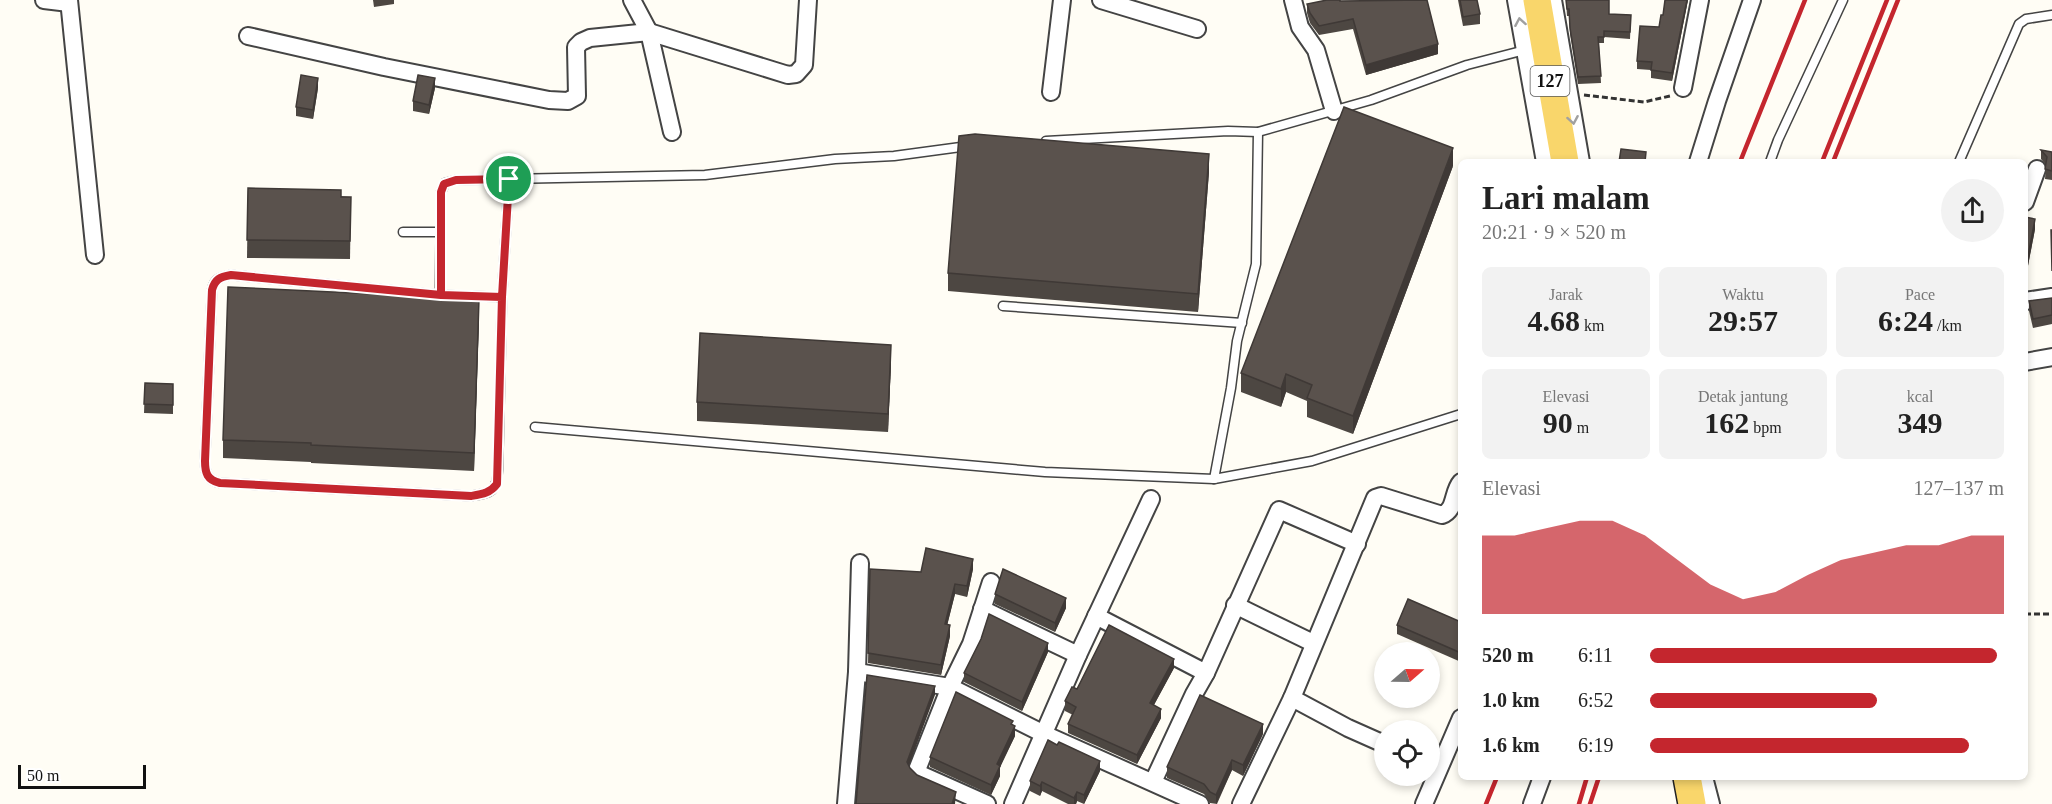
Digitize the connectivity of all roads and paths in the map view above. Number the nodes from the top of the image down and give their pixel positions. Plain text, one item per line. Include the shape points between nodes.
1 (45, 0) edge
2 (632, 0) edge
3 (808, 0) edge
4 (1062, 0) edge
5 (1101, 0) edge
6 (1293, 0) edge
7 (1516, 0) edge
8 (1537, 0) edge
9 (1553, 0) edge
10 (1700, 0) edge
11 (1752, 0) edge
12 (1842, 0) edge
13 (69, 2) edge
14 (2052, 15) edge
15 (1197, 29) dead end
16 (648, 32) junction
17 (248, 36) dead end
18 (1525, 50) junction
19 (1683, 87) joint
20 (1051, 92) dead end
21 (1569, 93) junction
22 (1334, 111) junction
23 (672, 132) dead end
24 (1258, 132) junction
25 (1036, 142) edge
26 (977, 145) edge
27 (1544, 159) edge
28 (1564, 159) edge
29 (1580, 159) edge
30 (1699, 159) edge
31 (1771, 159) edge
32 (1960, 159) edge
33 (2037, 169) dead end
34 (509, 179) junction
35 (2028, 194) edge
36 (403, 232) dead end
37 (441, 232) junction
38 (94, 255) dead end
39 (441, 295) junction
40 (502, 297) junction
41 (2052, 297) edge
42 (2028, 301) edge
43 (1003, 306) dead end
44 (1242, 323) junction
45 (2052, 357) edge
46 (2028, 361) edge
47 (1458, 415) edge
48 (535, 427) dead end
49 (1214, 479) junction
50 (1458, 485) edge
51 (1151, 499) dead end
52 (1357, 544) junction
53 (860, 563) dead end
54 (991, 582) dead end
55 (1235, 605) junction
56 (982, 609) junction
57 (2028, 614) edge
58 (2052, 614) edge
59 (1096, 616) junction
60 (1313, 643) junction
61 (1078, 655) junction
62 (857, 672) junction
63 (1206, 673) junction
64 (950, 687) junction
65 (1292, 698) junction
66 (1458, 723) edge
67 (1044, 734) junction
68 (1374, 740) edge
69 (1440, 756) edge
70 (1548, 780) edge
71 (1688, 780) edge
72 (1705, 780) edge
73 (1153, 782) junction
74 (1429, 786) edge
75 (846, 804) edge
76 (987, 804) edge
77 (1013, 804) edge
78 (1200, 804) edge
79 (1241, 804) edge
80 (1424, 804) edge
81 (1532, 804) edge
82 (1692, 804) edge
83 (1711, 804) edge

1 - 13 street
2 - 16 street
3 - 16 street via 804,65 792,75
4 - 20 street
5 - 15 street
6 - 22 street via 1300,27 1316,50
18 -> 7 street
8 - 28 main road, 127
9 - 21 street
10 - 19 street
11 - 30 street
12 - 31 lane
13 - 38 street
14 - 32 lane via 2019,24
16 - 17 street via 581,42 576,47 577,96 568,102
16 - 23 street
18 - 22 lane via 1467,65
18 - 27 street
19 - 21 path via 1678,93 1644,102
21 -> 29 street
22 - 24 lane
24 - 25 lane via 1228,130
24 - 44 lane via 1256,264
26 - 34 lane via 705,175
33 - 35 street
34 - 37 lane via 456,180 444,184
34 - 40 lane
36 - 37 lane
37 - 39 lane
39 - 40 lane
39 - 40 lane via 231,275 218,278 212,290 205,461 208,477 220,483 486,494 497,484
41 - 42 street
43 - 44 lane
44 - 49 lane
45 - 46 street
47 - 49 lane via 1312,461
48 - 49 lane via 1045,472
50 - 52 street via 1448,513 1442,515 1381,496 1375,498
51 - 59 street
52 - 55 street via 1279,510
52 - 60 street
53 - 62 street
54 - 56 street
55 - 60 street
55 - 63 street
56 - 61 street
56 - 64 street via 971,644
57 - 58 path
59 - 61 street
59 - 63 street
60 - 65 street
61 - 67 street
62 - 64 street
62 - 75 street
63 - 73 street
64 - 67 street
64 - 76 street via 917,770
65 - 68 street
65 - 79 street
66 - 69 street
67 - 73 street
67 - 77 street
70 - 81 street
71 - 82 main road
72 - 83 street
73 - 78 street
74 - 80 street

